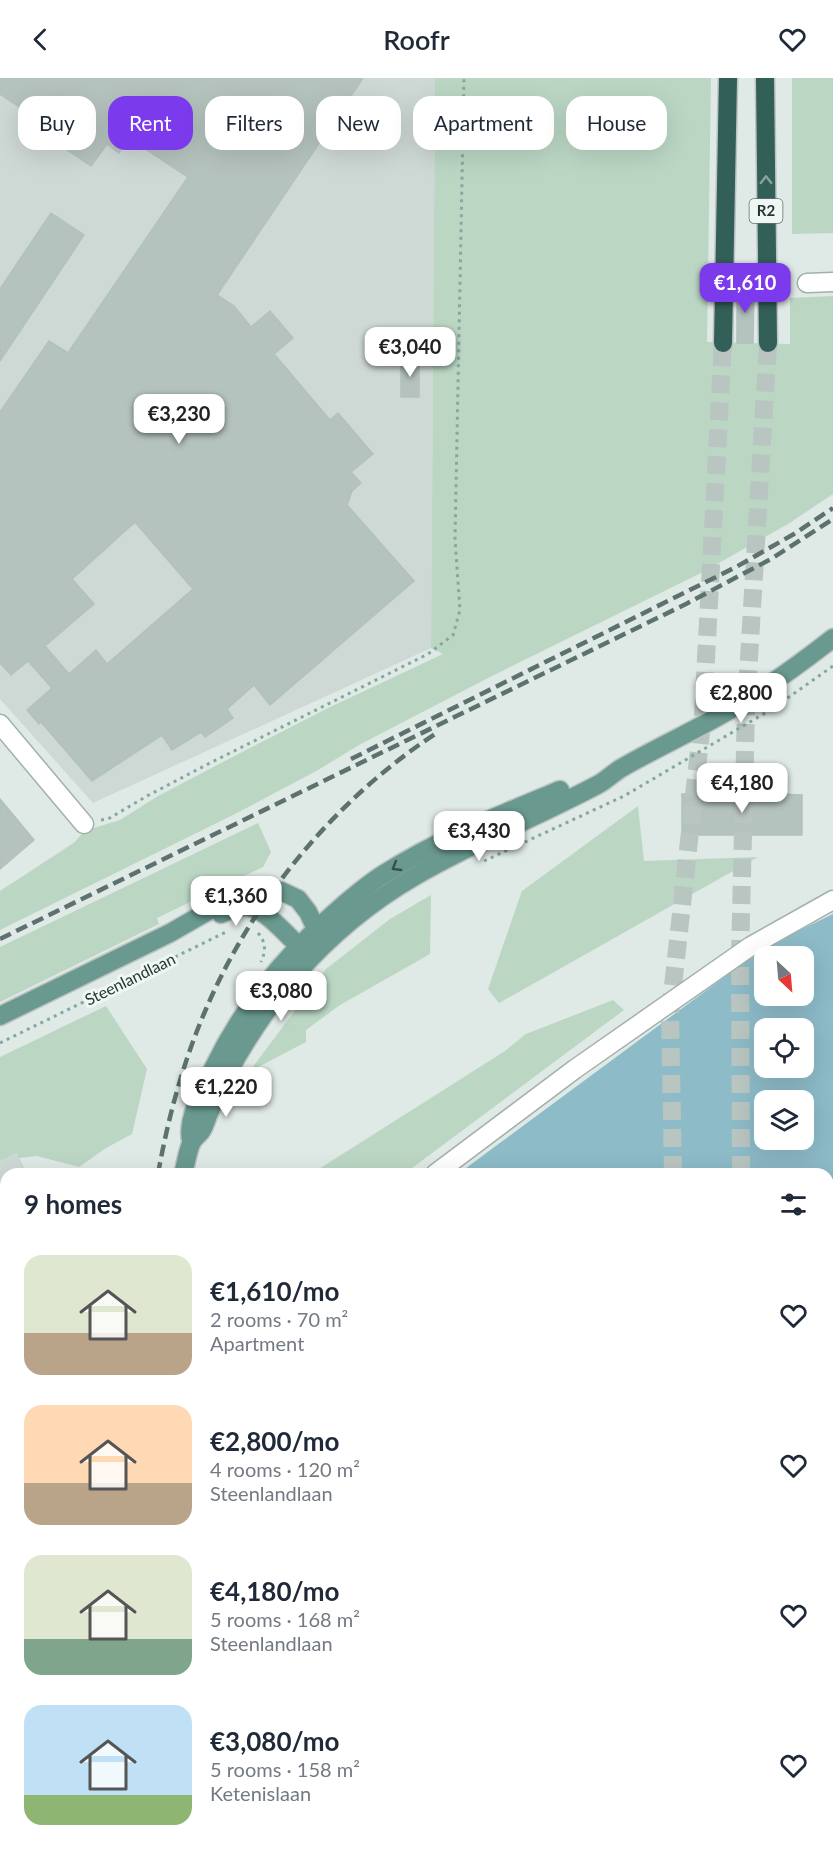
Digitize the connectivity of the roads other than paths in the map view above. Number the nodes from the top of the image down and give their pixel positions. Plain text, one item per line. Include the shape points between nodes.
1 (728, 78) edge
2 (765, 78) edge
3 (833, 282) edge
4 (807, 283) dead end
5 (723, 343) tunnel mouth
6 (768, 344) tunnel mouth
7 (833, 638) edge
8 (0, 724) edge
9 (84, 824) road end
10 (833, 900) edge
11 (170, 933) junction
12 (312, 944) junction
13 (0, 1016) edge
14 (185, 1168) edge
15 (443, 1168) edge

1 - 5 highway, R2
6 -> 2 highway, R2
3 - 4 street
7 - 12 main road via 732,709 601,782 417,875
8 - 9 street
10 - 15 street via 751,946
11 - 12 main road, Steenlandlaan via 241,906 254,908
11 - 12 main road, Steenlandlaan via 238,894 258,888 281,891 298,899 308,912
11 - 13 main road, Steenlandlaan
12 - 14 main road via 279,967 226,1043 200,1097 189,1132 192,1142

